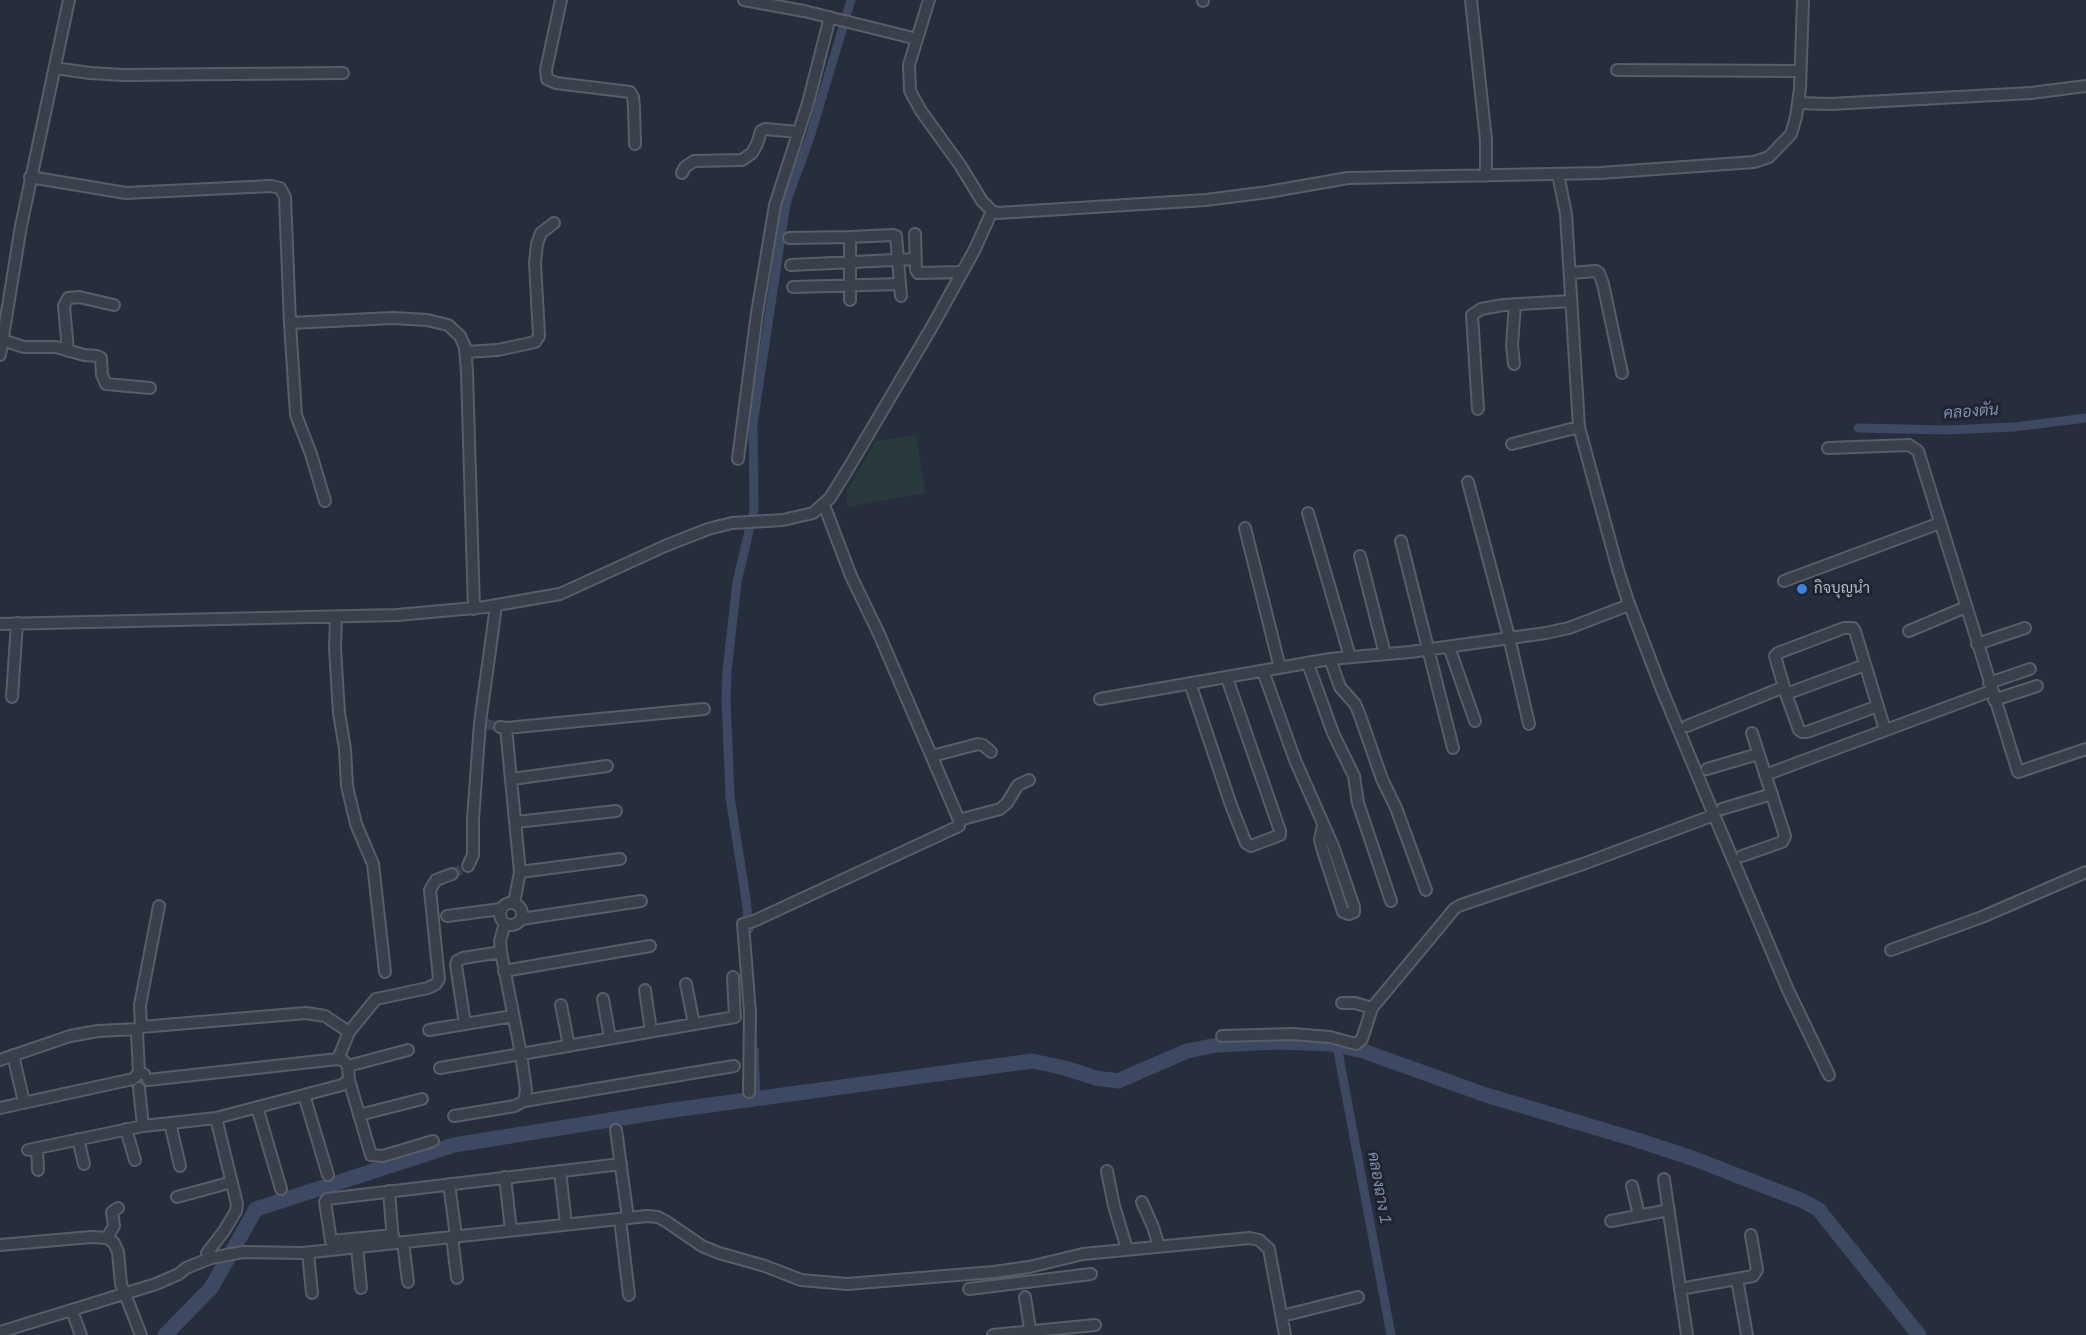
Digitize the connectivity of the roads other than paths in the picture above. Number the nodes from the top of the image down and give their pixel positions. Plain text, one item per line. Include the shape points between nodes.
1 (69, 0) edge
2 (561, 0) edge
3 (744, 0) edge
4 (929, 0) edge
5 (1471, 0) edge
6 (1803, 0) edge
7 (833, 18) junction
8 (917, 39) junction
9 (55, 68) junction
10 (1617, 69) dead end
11 (1800, 71) junction
12 (343, 73) dead end
13 (2086, 86) edge
14 (1798, 103) junction
15 (798, 132) junction
16 (635, 144) dead end
17 (682, 173) dead end
18 (1558, 174) junction
19 (1486, 176) junction
20 (30, 177) junction
21 (992, 211) junction
22 (554, 222) dead end
23 (915, 234) dead end
24 (850, 237) junction
25 (789, 238) dead end
26 (898, 259) junction
27 (915, 259) junction
28 (851, 262) junction
29 (791, 265) dead end
30 (962, 272) junction
31 (1570, 273) junction
32 (900, 284) junction
33 (851, 285) junction
34 (793, 287) dead end
35 (901, 296) dead end
36 (850, 300) dead end
37 (1571, 302) junction
38 (1515, 304) junction
39 (114, 305) dead end
40 (290, 323) junction
41 (2, 334) edge
42 (68, 351) junction
43 (466, 352) junction
44 (0, 355) edge
45 (1514, 364) dead end
46 (1622, 373) dead end
47 (150, 388) dead end
48 (1478, 409) dead end
49 (1580, 431) junction
50 (1512, 444) dead end
51 (1828, 448) dead end
52 (738, 459) dead end
53 (1468, 482) dead end
54 (325, 501) dead end
55 (824, 505) junction
56 (1308, 513) dead end
57 (1940, 523) junction
58 (1245, 528) dead end
59 (1401, 541) dead end
60 (1360, 556) dead end
61 (1784, 581) dead end
62 (474, 602) junction
63 (1629, 605) junction
64 (496, 606) junction
65 (1966, 607) junction
66 (336, 617) junction
67 (17, 623) junction
68 (0, 624) edge
69 (2025, 628) dead end
70 (1909, 631) dead end
71 (1509, 638) junction
72 (1977, 645) junction
73 (1449, 647) junction
74 (1428, 650) junction
75 (1386, 654) junction
76 (1350, 657) junction
77 (1330, 659) junction
78 (1308, 664) junction
79 (1865, 665) junction
80 (1280, 668) junction
81 (2030, 669) dead end
82 (1263, 671) junction
83 (1227, 678) junction
84 (1190, 683) junction
85 (2037, 686) dead end
86 (1785, 691) junction
87 (1992, 691) junction
88 (12, 697) dead end
89 (1100, 699) dead end
90 (1878, 706) junction
91 (704, 709) dead end
92 (1475, 721) dead end
93 (1528, 724) dead end
94 (1687, 726) dead end
95 (1886, 730) junction
96 (1752, 733) dead end
97 (1453, 748) dead end
98 (2086, 749) edge
99 (991, 752) dead end
100 (1758, 754) junction
101 (932, 756) junction
102 (607, 766) dead end
103 (1707, 769) dead end
104 (1765, 775) junction
105 (512, 779) junction
106 (1029, 780) dead end
107 (1772, 794) junction
108 (616, 811) dead end
109 (1718, 812) junction
110 (959, 820) junction
111 (516, 822) junction
112 (1323, 825) junction
113 (1742, 856) dead end
114 (620, 859) dead end
115 (468, 866) dead end
116 (2086, 872) edge
117 (520, 873) junction
118 (452, 874) tunnel mouth
119 (1426, 890) dead end
120 (641, 901) dead end
121 (1391, 901) dead end
122 (514, 903) junction
123 (159, 906) dead end
124 (501, 909) junction
125 (447, 916) dead end
126 (521, 919) junction
127 (505, 924) junction
128 (650, 946) dead end
129 (1891, 950) dead end
130 (501, 952) junction
131 (504, 971) junction
132 (385, 972) dead end
133 (733, 977) dead end
134 (687, 984) dead end
135 (645, 990) dead end
136 (603, 999) dead end
137 (1342, 1003) dead end
138 (561, 1005) dead end
139 (1372, 1008) junction
140 (513, 1016) junction
141 (465, 1024) junction
142 (694, 1024) junction
143 (139, 1028) junction
144 (429, 1030) dead end
145 (651, 1031) junction
146 (349, 1032) junction
147 (1222, 1036) dead end
148 (610, 1038) junction
149 (568, 1046) junction
150 (408, 1050) dead end
151 (521, 1054) junction
152 (13, 1055) junction
153 (338, 1059) junction
154 (0, 1060) edge
155 (348, 1066) junction
156 (734, 1066) dead end
157 (440, 1068) dead end
158 (1828, 1076) dead end
159 (140, 1080) junction
160 (349, 1080) junction
161 (749, 1092) dead end
162 (304, 1095) junction
163 (422, 1099) dead end
164 (524, 1101) junction
165 (24, 1102) junction
166 (257, 1107) junction
167 (0, 1108) edge
168 (359, 1115) junction
169 (454, 1116) dead end
170 (216, 1118) junction
171 (170, 1123) junction
172 (143, 1126) junction
173 (126, 1129) junction
174 (616, 1130) dead end
175 (78, 1139) junction
176 (433, 1141) dead end
177 (135, 1160) dead end
178 (84, 1164) dead end
179 (621, 1164) junction
180 (180, 1166) dead end
181 (38, 1170) dead end
182 (560, 1171) junction
183 (1107, 1171) dead end
184 (328, 1175) dead end
185 (505, 1178) junction
186 (1664, 1179) dead end
187 (232, 1182) junction
188 (449, 1184) junction
189 (1632, 1186) dead end
190 (281, 1189) dead end
191 (389, 1191) junction
192 (177, 1197) dead end
193 (1142, 1202) dead end
194 (118, 1208) dead end
195 (1669, 1210) junction
196 (1639, 1215) junction
197 (624, 1218) junction
198 (1611, 1221) dead end
199 (566, 1224) junction
200 (511, 1230) junction
201 (1751, 1235) dead end
202 (454, 1237) junction
203 (107, 1238) junction
204 (396, 1240) junction
205 (0, 1245) edge
206 (1159, 1246) junction
207 (357, 1247) junction
208 (1127, 1249) junction
209 (308, 1252) junction
210 (209, 1255) junction
211 (1021, 1268) junction
212 (1091, 1274) dead end
213 (457, 1278) dead end
214 (1737, 1279) junction
215 (408, 1282) dead end
216 (1023, 1283) junction
217 (362, 1288) dead end
218 (969, 1288) dead end
219 (1680, 1289) junction
220 (123, 1293) junction
221 (312, 1293) dead end
222 (629, 1295) dead end
223 (1025, 1297) dead end
224 (1358, 1297) dead end
225 (72, 1311) junction
226 (1282, 1316) junction
227 (1095, 1325) dead end
228 (20, 1331) edge
229 (0, 1332) edge
230 (1031, 1333) edge
231 (81, 1335) edge
232 (141, 1335) edge
233 (993, 1335) edge
234 (1285, 1335) edge
235 (1687, 1335) edge
236 (1747, 1335) edge

1 - 9 street
2 - 16 street via 547,79 556,84 630,92
3 - 7 street
4 - 8 street
5 - 19 street via 1486,140
6 - 11 street
7 - 8 street
7 - 15 street
8 - 21 street via 908,72 910,91
9 - 12 street via 123,75
9 - 20 street
10 - 11 street
11 - 14 street
13 - 14 street via 2022,93
14 - 18 street via 1791,134 1769,157 1754,162
15 - 17 street via 765,129 752,153 742,160 694,161
15 - 52 street via 775,206 756,313
18 - 19 street
18 - 31 street via 1566,214
19 - 21 street via 1348,178 1206,200
20 - 40 street via 126,193 280,188 285,197
20 - 41 street
21 - 30 street
22 - 43 street via 541,233 537,244 539,336 535,342
23 - 27 street
24 - 25 street
24 - 26 street via 893,235 898,240
24 - 28 street
26 - 27 street
26 - 28 street
26 - 32 street
27 - 30 street via 918,273
28 - 29 street
28 - 33 street
30 - 55 street
31 - 37 street
31 - 46 street via 1599,273
32 - 33 street
32 - 35 street
33 - 34 street
33 - 36 street
37 - 38 street
37 - 49 street
38 - 45 street
38 - 48 street via 1481,309 1472,315
39 - 42 street via 68,298 64,306
40 - 43 street via 427,320 448,325 460,336
40 - 54 street via 296,415
41 - 42 street via 24,347
41 - 44 street
42 - 47 street via 101,358 106,384
43 - 62 street
49 - 50 street
49 - 63 street
51 - 57 street via 1914,447
53 - 71 street
55 - 64 street via 803,516 708,529 560,594
55 - 101 street via 851,576
56 - 76 street
57 - 61 street
57 - 65 street
58 - 80 street
59 - 74 street
60 - 75 street
62 - 64 street
62 - 66 street via 397,615
63 - 71 street via 1569,628
63 - 109 street
64 - 115 street via 473,819 473,855
65 - 70 street
65 - 72 street
66 - 67 street
66 - 132 street via 339,713 347,786 356,824 373,864
67 - 68 street
67 - 88 street
69 - 72 street
71 - 73 street
71 - 93 street
72 - 87 street
73 - 74 street
73 - 92 street
74 - 75 street
74 - 97 street
75 - 76 street
76 - 77 street
77 - 78 street
77 - 119 street via 1341,687 1359,713
78 - 80 street
78 - 121 street via 1333,733 1354,776 1358,803
79 - 86 street
79 - 86 street via 1855,631 1844,628 1778,653 1775,659
79 - 90 street
80 - 82 street
81 - 87 street
82 - 83 street
82 - 112 street via 1294,760
83 - 84 street
83 - 84 street via 1280,831 1280,835 1251,846 1246,843 1231,805
84 - 89 street
85 - 87 street
86 - 90 street via 1802,732
86 - 94 street
87 - 95 street
87 - 98 street via 2018,772
90 - 95 street
91 - 105 street via 503,728
95 - 104 street
96 - 100 street
99 - 101 street via 978,744
100 - 103 street
100 - 104 street
101 - 110 street
102 - 105 street
104 - 107 street
105 - 111 street
106 - 110 street via 1018,785 1000,809
107 - 109 street
107 - 113 street via 1785,840
108 - 111 street
109 - 139 street via 1461,905
109 - 158 street via 1788,990
110 - 161 street via 954,830 743,924 750,1012
111 - 117 street
112 - 112 street via 1320,840 1340,906 1344,914 1352,913 1354,907
114 - 117 street
116 - 129 street via 1982,917
117 - 122 street
118 - 146 street via 436,880 430,890 439,979 432,987 376,999
120 - 126 street
122 - 124 street
122 - 126 street via 522,912
123 - 143 street
124 - 125 street
124 - 127 street
126 - 127 street
127 - 130 street
128 - 131 street
130 - 131 street
130 - 141 street via 458,961
131 - 140 street
133 - 142 street via 735,1017
134 - 142 street
135 - 145 street
136 - 148 street
137 - 139 street
138 - 149 street
139 - 147 street via 1362,1039 1356,1044 1292,1034
140 - 141 street
140 - 151 street
141 - 144 street
142 - 145 street
143 - 146 street via 306,1013 325,1016
143 - 152 street via 70,1036
143 - 159 street
145 - 148 street
146 - 153 street
148 - 149 street
149 - 151 street
150 - 155 street
151 - 157 street
151 - 164 street
152 - 154 street
152 - 165 street
153 - 155 street
153 - 159 street
155 - 160 street
156 - 164 street
159 - 165 street
159 - 172 street
160 - 162 street
160 - 168 street
162 - 166 street
162 - 184 street
163 - 168 street
164 - 169 street via 515,1106
165 - 167 street
166 - 170 street
166 - 190 street
168 - 176 street via 371,1155 383,1156
170 - 171 street
170 - 187 street
171 - 172 street
171 - 180 street
172 - 173 street
173 - 175 street
173 - 177 street
174 - 179 street
175 - 178 street
175 - 181 street via 33,1149
179 - 182 street
179 - 197 street
182 - 185 street
182 - 199 street
183 - 208 street
185 - 188 street
185 - 200 street
186 - 195 street
187 - 192 street
187 - 210 street via 236,1211
188 - 191 street
188 - 202 street
189 - 196 street
191 - 204 street
191 - 204 street via 327,1199 331,1241
193 - 206 street
194 - 203 street via 112,1212 114,1226
195 - 196 street
195 - 219 street
196 - 198 street
197 - 199 street
197 - 211 street via 658,1217 702,1246 801,1280 847,1284
197 - 222 street
199 - 200 street
200 - 202 street
201 - 214 street via 1756,1273
202 - 204 street
202 - 213 street
203 - 205 street
203 - 220 street via 118,1252
204 - 207 street
204 - 215 street
206 - 208 street
206 - 226 street via 1239,1238 1259,1240 1269,1249
207 - 209 street
207 - 217 street
208 - 211 street
209 - 210 street
209 - 221 street
210 - 220 street via 179,1274
211 - 216 street
212 - 216 street
214 - 219 street
214 - 236 street
216 - 218 street
219 - 235 street
220 - 225 street
220 - 232 street
223 - 230 street
224 - 226 street
225 - 228 street
225 - 231 street
226 - 234 street
227 - 230 street
228 - 229 street
230 - 233 street

